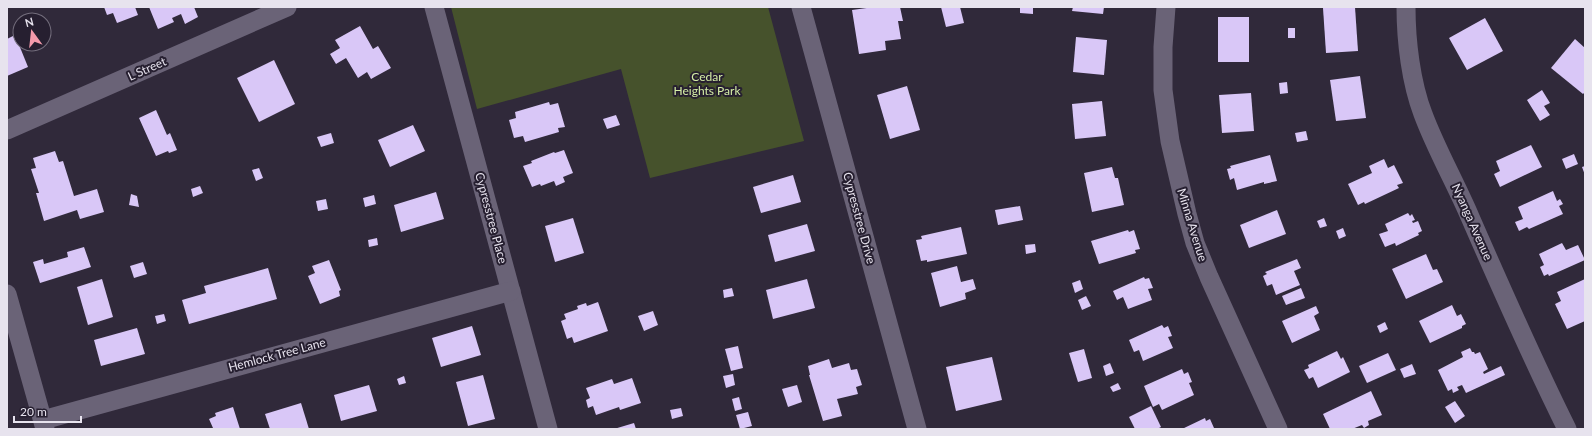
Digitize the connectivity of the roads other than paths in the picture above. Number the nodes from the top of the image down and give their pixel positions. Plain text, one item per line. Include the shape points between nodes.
1 (287, 7) edge
2 (434, 7) edge
3 (801, 7) edge
4 (1166, 7) edge
5 (1406, 7) edge
6 (7, 130) edge
7 (511, 291) junction
8 (7, 294) edge
9 (44, 424) edge
10 (548, 429) edge
11 (917, 429) edge
12 (1278, 429) edge
13 (1566, 429) edge

1 - 6 street, L Street
2 - 7 street, Cypresstree Place
3 - 11 street, Cypresstree Drive
4 - 12 street, Minna Avenue via 1163,90 1170,141 1187,214 1195,243 1209,277
5 - 13 street, Nyanga Avenue via 1411,63 1423,115
7 - 9 street, Hemlock Tree Lane
7 - 10 street, Cypresstree Place
8 - 9 street

